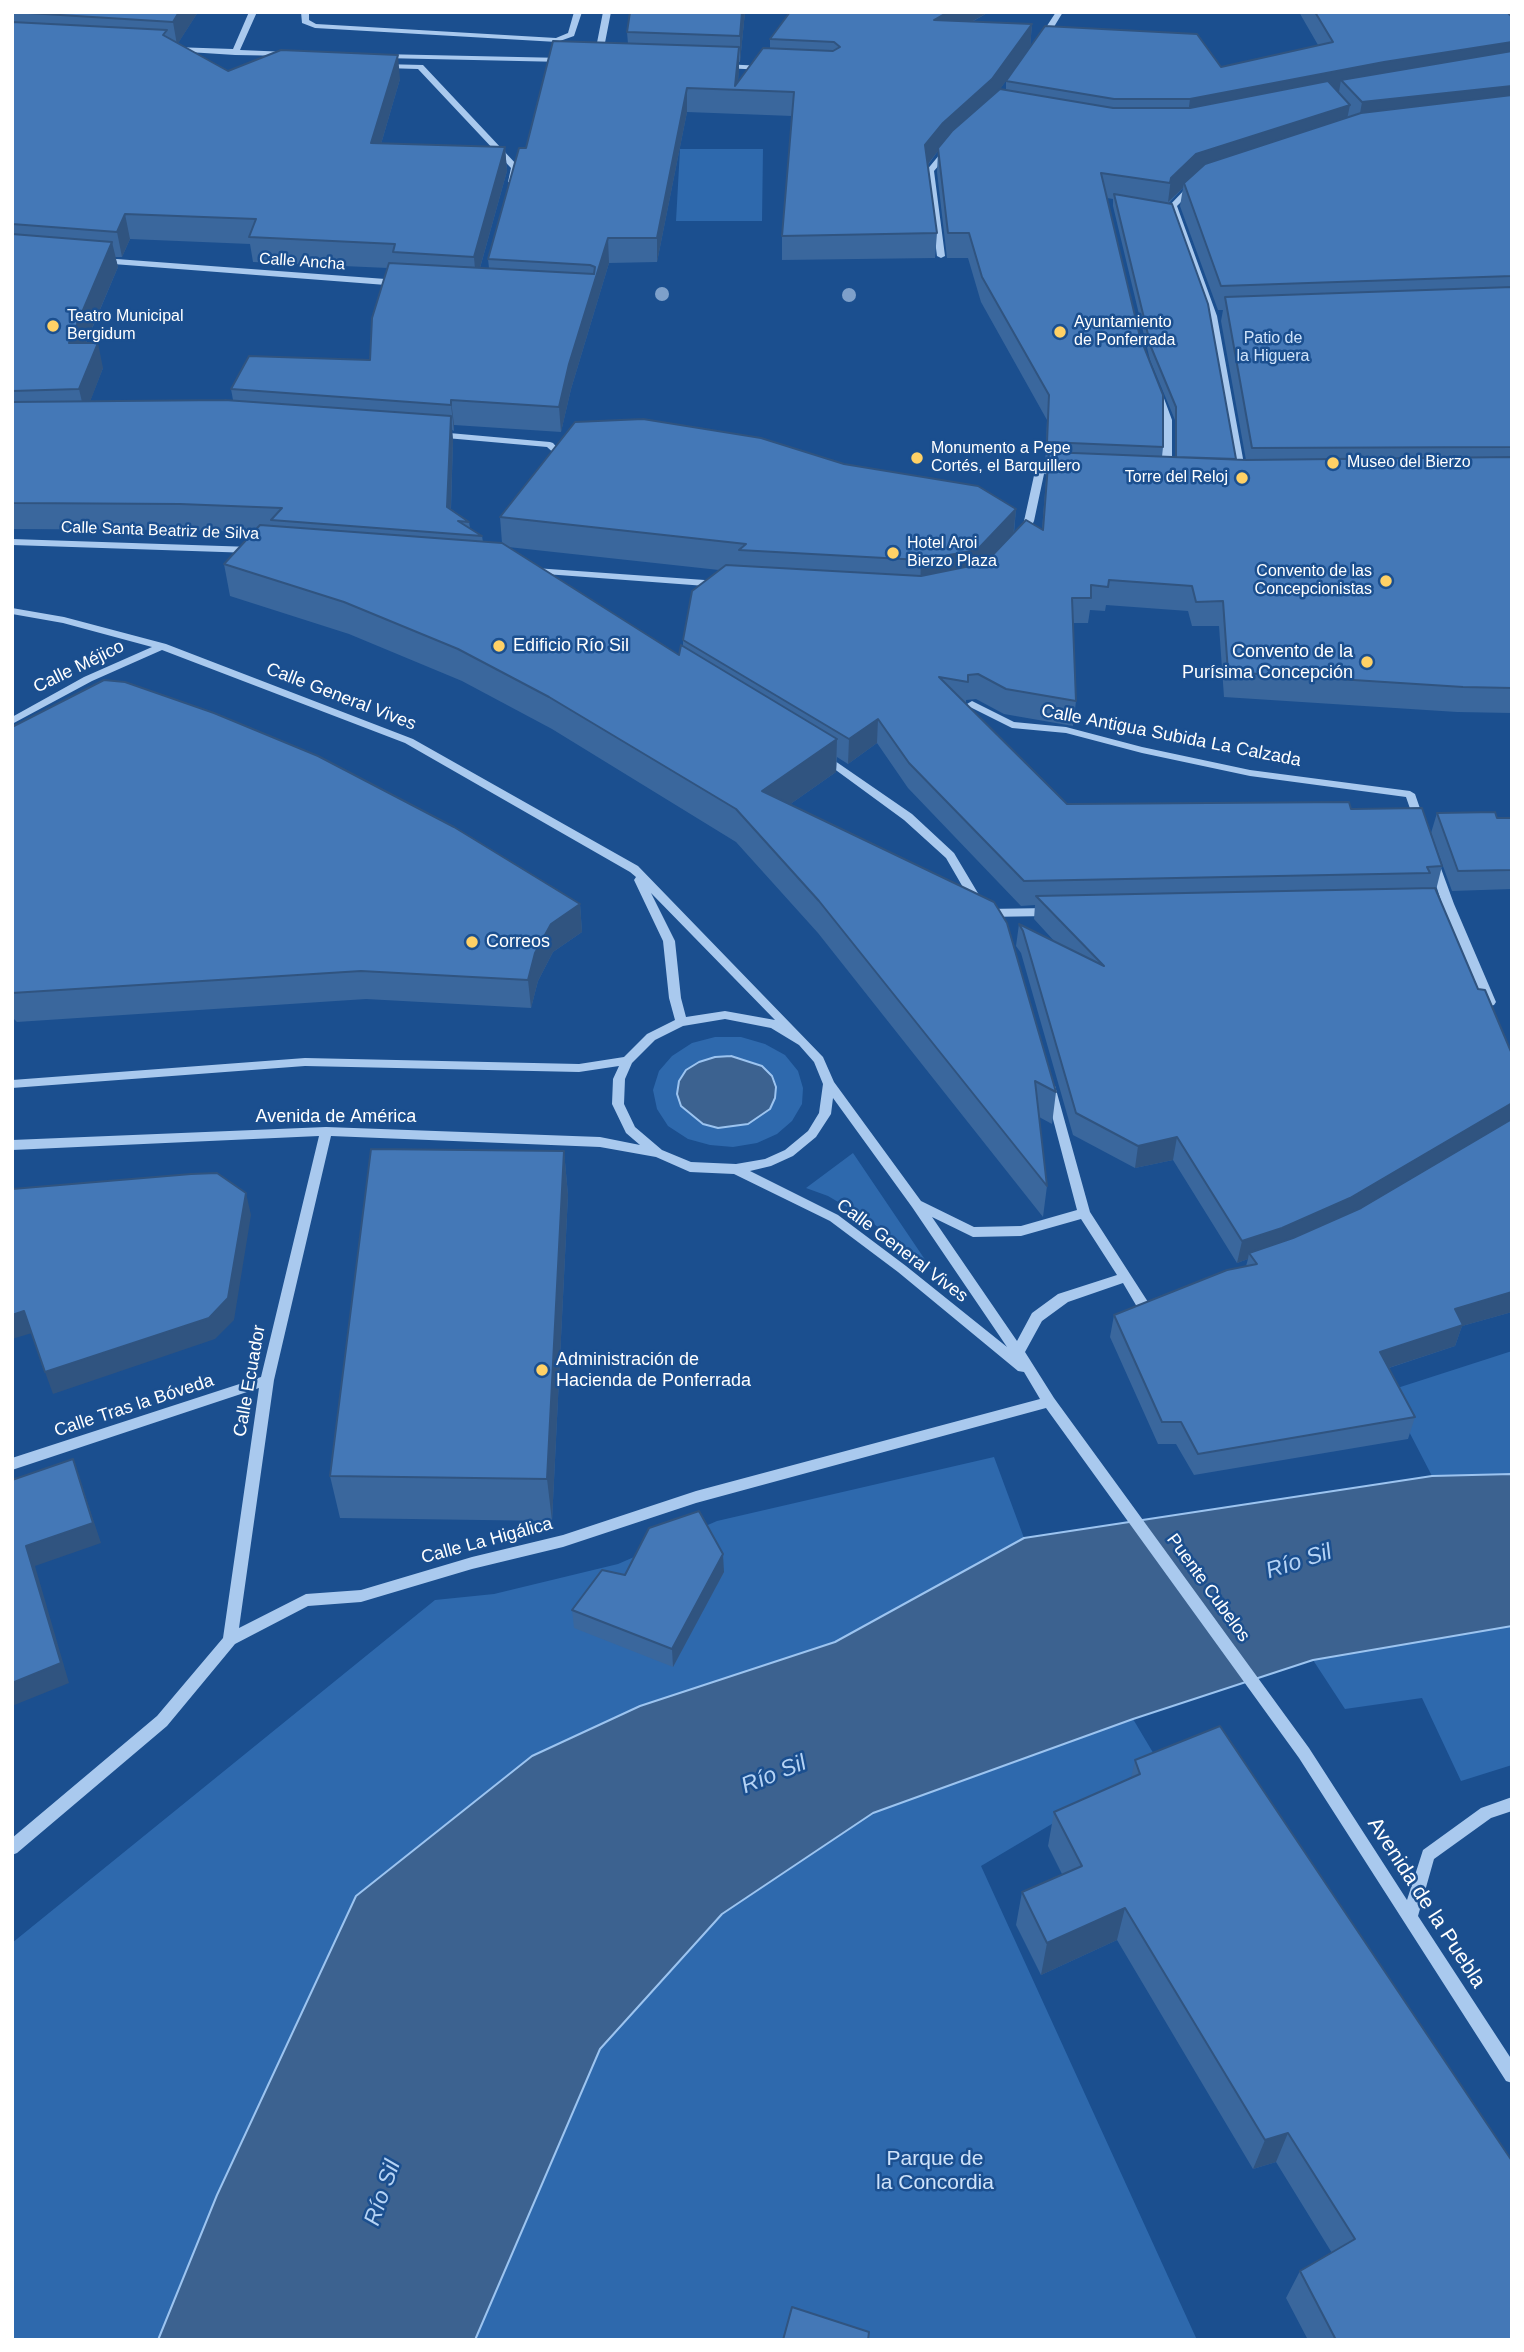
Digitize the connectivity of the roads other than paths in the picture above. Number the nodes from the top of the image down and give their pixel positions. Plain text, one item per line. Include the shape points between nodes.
1 (253, 12) edge
2 (305, 12) edge
3 (578, 12) edge
4 (607, 12) edge
5 (1060, 12) edge
6 (1039, 44) edge
7 (159, 49) edge
8 (235, 53) junction
9 (301, 54) edge
10 (368, 56) edge
11 (575, 60) edge
12 (587, 61) edge
13 (598, 61) junction
14 (612, 61) edge
15 (708, 65) edge
16 (380, 66) edge
17 (778, 68) edge
18 (956, 142) edge
19 (1197, 183) edge
20 (508, 195) edge
21 (941, 256) dead end
22 (93, 260) edge
23 (161, 267) joint
24 (414, 284) edge
25 (1213, 316) junction
26 (1227, 316) edge
27 (1153, 382) edge
28 (426, 434) edge
29 (556, 452) edge
30 (1078, 473) edge
31 (1155, 477) edge
32 (1167, 478) junction
33 (1180, 478) edge
34 (1230, 479) edge
35 (1242, 479) junction
36 (1255, 479) edge
37 (12, 542) edge
38 (1014, 547) edge
39 (265, 551) edge
40 (519, 570) edge
41 (734, 584) edge
42 (12, 611) edge
43 (162, 646) junction
44 (972, 704) edge
45 (12, 721) edge
46 (811, 748) edge
47 (1423, 831) edge
48 (1431, 855) edge
49 (634, 869) junction
50 (1434, 904) edge
51 (1448, 904) junction
52 (1066, 911) edge
53 (1496, 1017) edge
54 (681, 1022) junction
55 (803, 1042) junction
56 (627, 1061) junction
57 (1049, 1081) edge
58 (12, 1084) edge
59 (828, 1084) junction
60 (12, 1090) edge
61 (326, 1131) junction
62 (12, 1145) edge
63 (657, 1153) junction
64 (736, 1170) junction
65 (916, 1204) junction
66 (1084, 1213) junction
67 (1124, 1278) junction
68 (1171, 1297) edge
69 (1018, 1352) junction
70 (1035, 1377) junction
71 (267, 1380) junction
72 (1049, 1402) junction
73 (1081, 1445) joint
74 (12, 1464) edge
75 (230, 1640) junction
76 (1304, 1753) joint
77 (1512, 1804) edge
78 (12, 1848) edge
79 (1410, 1917) junction
80 (1512, 2075) edge

1 - 8 street
2 - 3 street via 305,21 315,26 557,40 571,34
4 - 13 street
5 - 6 street
7 - 8 street
8 - 9 street
10 - 11 street
12 - 13 street
13 - 14 street
15 - 17 street
16 - 20 street via 420,67 515,169
18 - 21 street via 930,171
19 - 25 street via 1172,212
22 - 23 street, Calle Ancha
23 - 24 street, Calle Ancha
25 - 26 street
25 - 35 street
27 - 32 street via 1167,420
28 - 29 street via 550,445
30 - 38 street via 1040,471 1029,521
31 - 32 street
32 - 33 street
34 - 35 street
35 - 36 street
37 - 39 street, Calle Santa Beatriz de Silva
40 - 41 street
42 - 43 street, Calle General Vives
43 - 45 street, Calle Méjico via 88,679
43 - 49 street, Calle General Vives via 409,741
44 - 47 street, Calle Antigua Subida La Calzada via 1012,725 1066,730 1250,773 1410,794
46 - 52 street via 846,770 950,856 987,918
48 - 51 street
49 - 54 street via 669,941
49 - 55 street, Calle General Vives
50 - 51 street
51 - 53 street
54 - 55 street via 726,1015 751,1018 774,1024
54 - 56 street via 651,1037
55 - 59 street via 819,1060
56 - 58 street via 579,1068 305,1062
56 - 63 street via 619,1079 618,1104 630,1130
57 - 66 street
58 - 60 street
59 - 64 street via 825,1114 812,1134 789,1153
59 - 65 street, Calle General Vives
61 - 62 street, Avenida de América
61 - 63 street, Avenida de América via 600,1142
61 - 71 street, Calle Ecuador
63 - 64 street via 690,1167
64 - 70 street, Calle General Vives via 834,1218
65 - 66 street via 972,1232 1021,1231
65 - 69 street, Calle General Vives
66 - 67 street
67 - 68 street via 1145,1308
67 - 69 street via 1063,1298 1037,1317
69 - 70 street, Calle General Vives
70 - 72 street, Calle General Vives
71 - 74 street, Calle Tras la Bóveda
71 - 75 street, Calle Ecuador
72 - 73 street, Calle General Vives
72 - 75 street, Calle La Higálica via 696,1497 563,1541 361,1596 306,1600
73 - 76 street, Puente Cubelos
75 - 78 street, Calle La Higálica via 162,1721
76 - 79 street, Avenida de la Puebla
77 - 79 street via 1486,1813 1428,1854
79 - 80 street, Avenida de la Puebla

